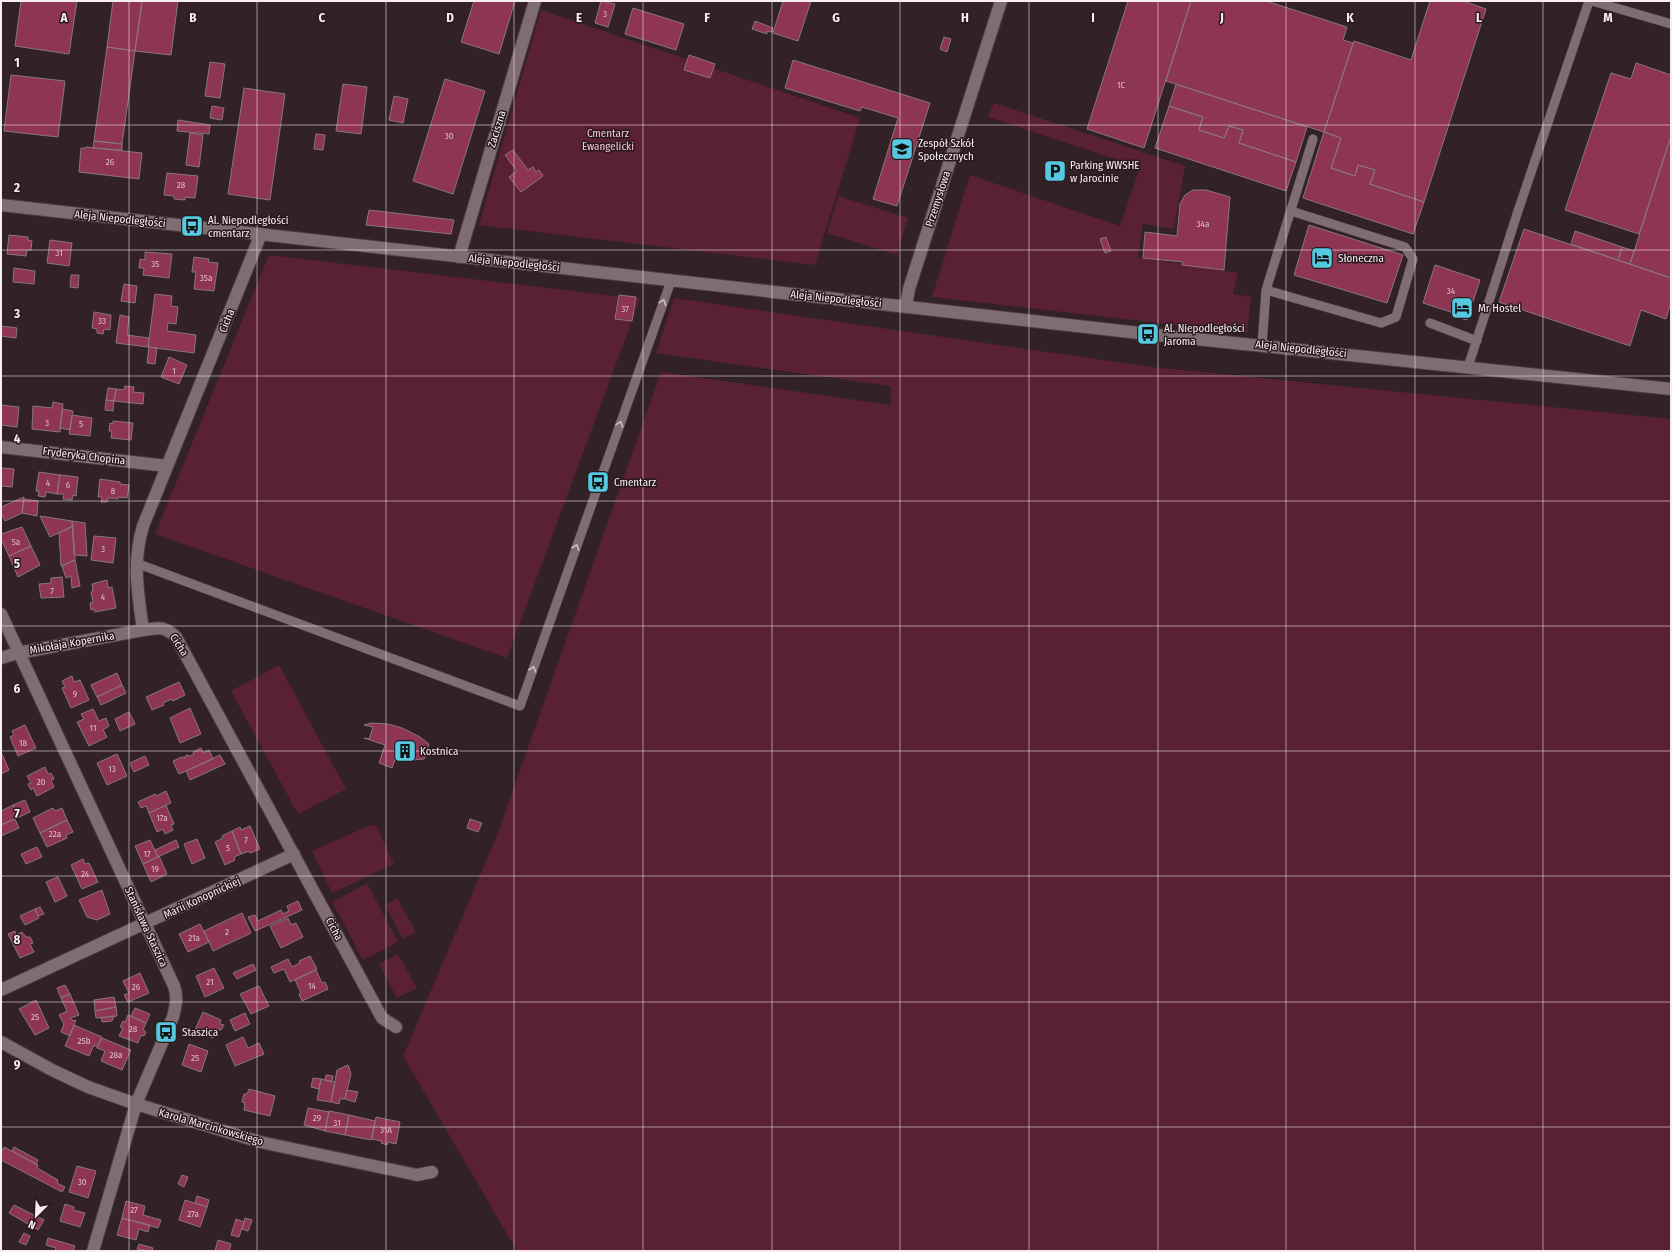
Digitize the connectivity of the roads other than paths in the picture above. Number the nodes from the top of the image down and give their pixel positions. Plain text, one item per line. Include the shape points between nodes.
1 (535, 1) edge
2 (1001, 1) edge
3 (1590, 1) edge
4 (1671, 24) edge
5 (1313, 139) dead end
6 (1, 206) edge
7 (1291, 211) junction
8 (262, 234) junction
9 (459, 257) junction
10 (671, 281) junction
11 (1266, 290) junction
12 (906, 306) junction
13 (1430, 323) dead end
14 (1476, 341) junction
15 (1262, 345) junction
16 (1468, 367) junction
17 (1671, 389) edge
18 (1, 447) edge
19 (167, 466) junction
20 (136, 563) junction
21 (1, 614) edge
22 (143, 630) junction
23 (18, 653) junction
24 (1, 658) edge
25 (294, 854) junction
26 (145, 925) junction
27 (1, 990) edge
28 (396, 1027) dead end
29 (1, 1042) edge
30 (136, 1104) junction
31 (432, 1172) dead end
32 (93, 1251) edge

1 - 9 street, Zaciszna
2 - 12 street, Przemysłowa via 909,289
3 - 4 lane
3 - 14 lane
5 - 7 lane
6 - 8 street, Aleja Niepodległości
7 - 11 lane
7 - 11 lane via 1405,247 1413,259 1396,317 1381,323
8 - 9 street, Aleja Niepodległości
8 - 19 street, Cicha
9 - 10 street, Aleja Niepodległości
10 - 12 street, Aleja Niepodległości
20 -> 10 lane via 520,706
11 - 15 lane
12 - 15 street, Aleja Niepodległości
13 - 14 lane
14 - 16 lane
15 - 16 street, Aleja Niepodległości
16 - 17 street, Aleja Niepodległości
18 - 19 street, Fryderyka Chopina
19 - 20 street, Cicha via 143,526
20 - 22 street, Cicha
21 - 23 street, Stanisława Staszica
22 - 23 street, Mikołaja Kopernika
22 - 25 street, Cicha via 168,629 176,637
23 - 24 street, Mikołaja Kopernika
23 - 26 street, Stanisława Staszica
25 - 26 street, Marii Konopnickiej
25 - 28 street, Cicha via 382,1018
26 - 27 street, Marii Konopnickiej
26 - 30 street, Stanisława Staszica via 177,994 176,1004
29 - 30 street, Karola Marcinkowskiego via 88,1087
30 - 31 street, Karola Marcinkowskiego via 260,1142 417,1175
30 - 32 street, Stanisława Staszica

